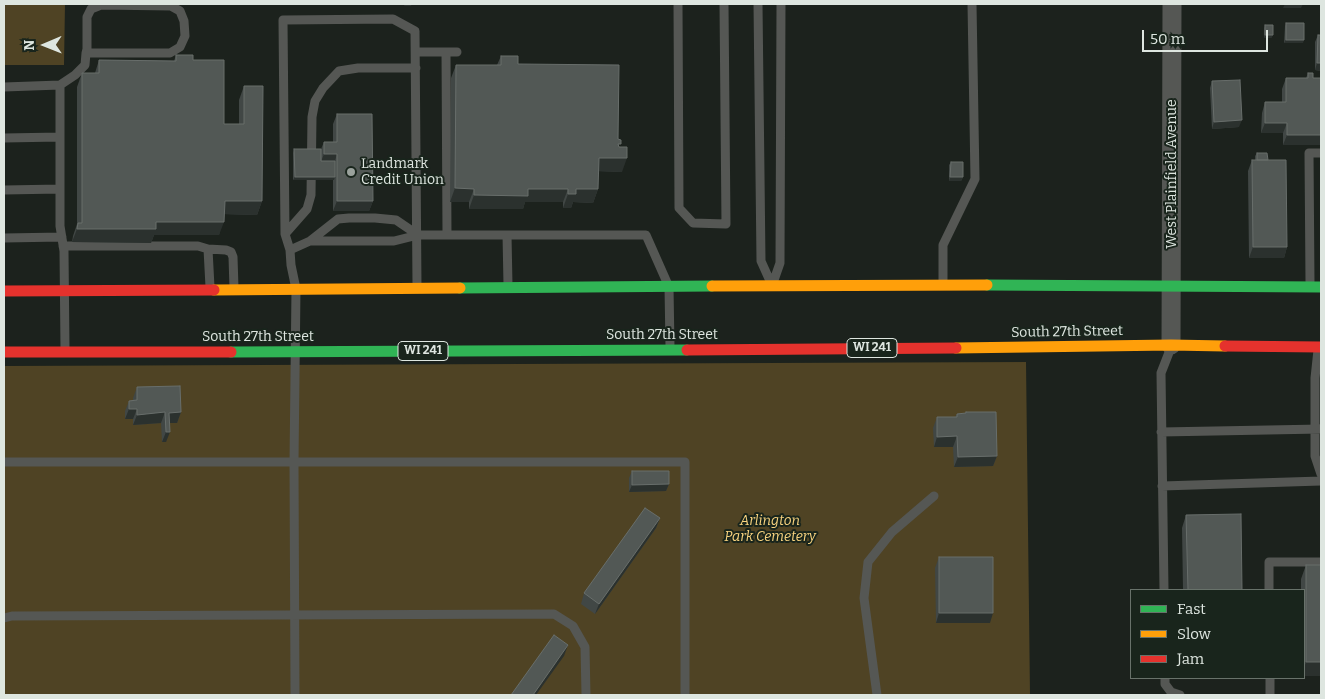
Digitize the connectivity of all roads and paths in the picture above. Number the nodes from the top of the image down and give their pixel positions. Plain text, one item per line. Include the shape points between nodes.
1 (678, 4) edge
2 (724, 4) edge
3 (758, 4) edge
4 (781, 4) edge
5 (972, 4) edge
6 (1172, 4) edge
7 (416, 52) junction
8 (446, 52) junction
9 (457, 52) dead end
10 (86, 53) junction
11 (416, 68) junction
12 (60, 85) junction
13 (4, 87) edge
14 (60, 137) junction
15 (4, 138) edge
16 (1321, 153) edge
17 (60, 189) junction
18 (4, 190) edge
19 (285, 234) junction
20 (418, 235) junction
21 (447, 235) junction
22 (507, 235) junction
23 (4, 238) edge
24 (310, 241) junction
25 (63, 242) junction
26 (208, 249) junction
27 (290, 250) junction
28 (943, 285) junction
29 (772, 286) junction
30 (1172, 286) junction
31 (669, 287) junction
32 (1316, 287) edge
33 (508, 288) junction
34 (296, 289) junction
35 (417, 289) junction
36 (210, 290) junction
37 (234, 290) junction
38 (4, 291) edge
39 (64, 291) junction
40 (1320, 344) edge
41 (1171, 345) junction
42 (670, 350) junction
43 (4, 352) edge
44 (65, 352) junction
45 (294, 352) junction
46 (1318, 429) edge
47 (1161, 432) junction
48 (4, 462) edge
49 (294, 462) junction
50 (1321, 474) edge
51 (1321, 481) edge
52 (1162, 486) junction
53 (934, 496) dead end
54 (1321, 562) edge
55 (1164, 589) edge
56 (1269, 589) edge
57 (295, 615) junction
58 (4, 618) edge
59 (1165, 679) edge
60 (1270, 679) edge
61 (295, 695) edge
62 (586, 695) edge
63 (685, 695) edge
64 (877, 695) edge
65 (1180, 695) edge
66 (1270, 695) edge

1 - 2 lane via 679,208 693,223 726,224
3 - 29 lane via 761,261
4 - 29 lane via 780,263
5 - 28 lane via 975,179 943,245
6 - 30 street, West Plainfield Avenue
7 - 8 lane
7 - 11 lane
7 - 19 lane via 415,31 393,19 283,20
8 - 9 lane
8 - 21 lane
10 - 10 lane via 87,17 91,9 101,4 171,6 180,10 184,20 185,36 180,47 170,53
10 - 12 lane via 85,65
11 - 19 lane via 339,71 323,88 315,102 312,117 311,195 307,209
11 - 20 lane
12 - 13 lane
12 - 14 lane
14 - 15 lane
14 - 17 lane
16 - 32 lane via 1309,153
17 - 18 lane
17 - 25 lane
19 - 27 lane
20 - 21 lane
20 - 24 lane via 394,241
20 - 24 lane via 396,220 349,218 338,219
20 - 35 lane
21 - 22 lane
22 - 31 lane via 646,235
22 - 33 lane
23 - 25 lane
24 - 27 lane
25 - 26 lane via 198,246
25 - 39 lane
26 - 36 lane
26 - 37 lane via 231,252
27 - 34 lane
28 - 29 main road
28 - 30 main road
29 - 31 main road
30 - 32 main road
30 - 41 street, West Plainfield Avenue
31 - 33 main road
31 - 42 lane
33 - 35 main road
34 - 35 main road
34 - 37 main road
34 - 45 lane
36 - 37 main road
36 - 39 main road
38 - 39 main road
39 - 44 lane
40 - 41 main road, South 27th Street / WI 241 via 1288,347
40 - 46 lane via 1315,378
41 - 42 main road, South 27th Street / WI 241
41 - 47 lane via 1161,373
42 - 45 main road, South 27th Street / WI 241
43 - 44 main road, South 27th Street / WI 241
44 - 45 main road, South 27th Street / WI 241
45 - 49 lane
46 - 47 lane
46 - 50 lane via 1315,456
47 - 52 lane
48 - 49 lane
49 - 57 lane
49 - 63 lane via 684,462
51 - 52 lane
52 - 55 lane
53 - 64 lane via 892,532 868,562 864,598
54 - 56 lane via 1269,562
57 - 58 lane
57 - 61 lane
57 - 62 lane via 554,614 573,626 585,647
59 - 65 lane via 1171,692
60 - 66 lane

